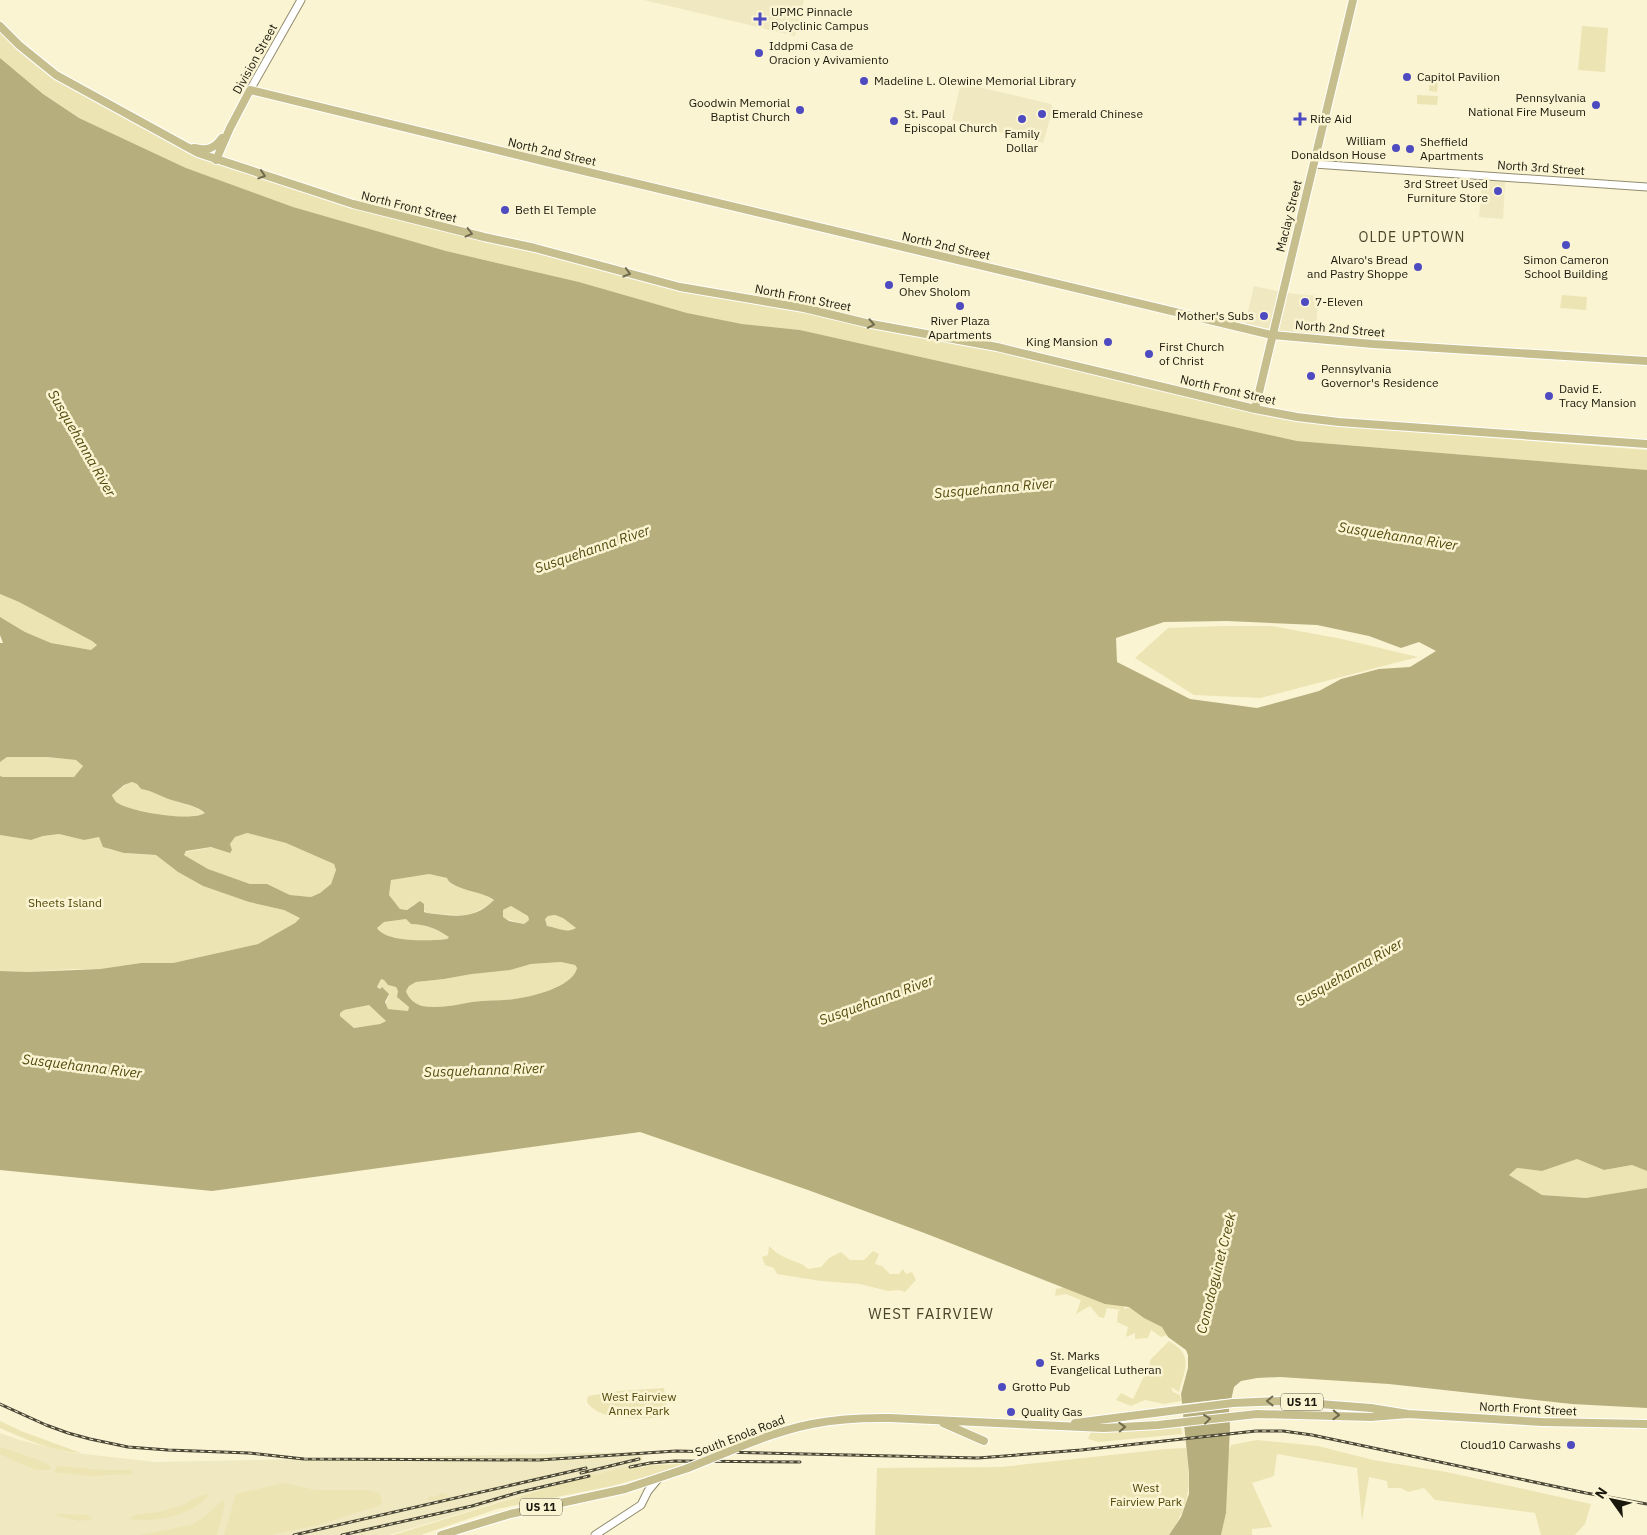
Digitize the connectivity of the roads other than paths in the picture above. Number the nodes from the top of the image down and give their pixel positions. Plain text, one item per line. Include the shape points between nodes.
1 (301, 0) edge
2 (1353, 0) edge
3 (0, 26) edge
4 (250, 90) junction
5 (230, 128) junction
6 (188, 146) junction
7 (216, 160) junction
8 (1314, 164) junction
9 (1647, 187) edge
10 (1272, 335) junction
11 (1647, 361) edge
12 (1255, 409) junction
13 (1647, 444) edge
14 (1178, 1409) joint
15 (1408, 1414) junction
16 (939, 1421) junction
17 (1180, 1422) joint
18 (1647, 1424) edge
19 (1056, 1426) junction
20 (984, 1442) dead end
21 (658, 1478) junction
22 (643, 1484) junction
23 (644, 1499) junction
24 (441, 1535) edge
25 (595, 1535) edge

1 - 4 main road, Division Street
2 - 8 main road, Maclay Street
3 - 6 main road, North Front Street via 19,46 56,75
4 - 5 main road, Division Street
4 - 10 main road, North 2nd Street
5 - 6 main road, Division Street via 211,149
5 - 7 main road, Division Street
6 - 7 main road, North Front Street
7 -> 12 main road, North Front Street via 353,204 666,284 997,347
8 - 9 main road, North 3rd Street
8 - 10 main road, Maclay Street
10 - 11 main road, North 2nd Street
10 - 12 main road, Maclay Street
12 - 13 main road, North Front Street via 1339,422
15 -> 14 main road, North Front Street / US 11 via 1294,1402 1233,1403
14 - 19 main road, South Enola Road / US 11
17 -> 15 main road, North Front Street / US 11 via 1269,1414 1371,1417
15 - 18 main road, North Front Street / US 11
16 - 19 main road, South Enola Road / US 11
16 - 20 main road
16 - 21 main road, South Enola Road / US 11, bridge via 872,1418 827,1421 785,1430
19 -> 17 main road, South Enola Road / US 11 via 1104,1428
21 - 22 main road, South Enola Road / US 11
21 - 23 main road
22 - 23 main road
22 - 24 main road, South Enola Road / US 11 via 492,1518
23 - 25 main road

